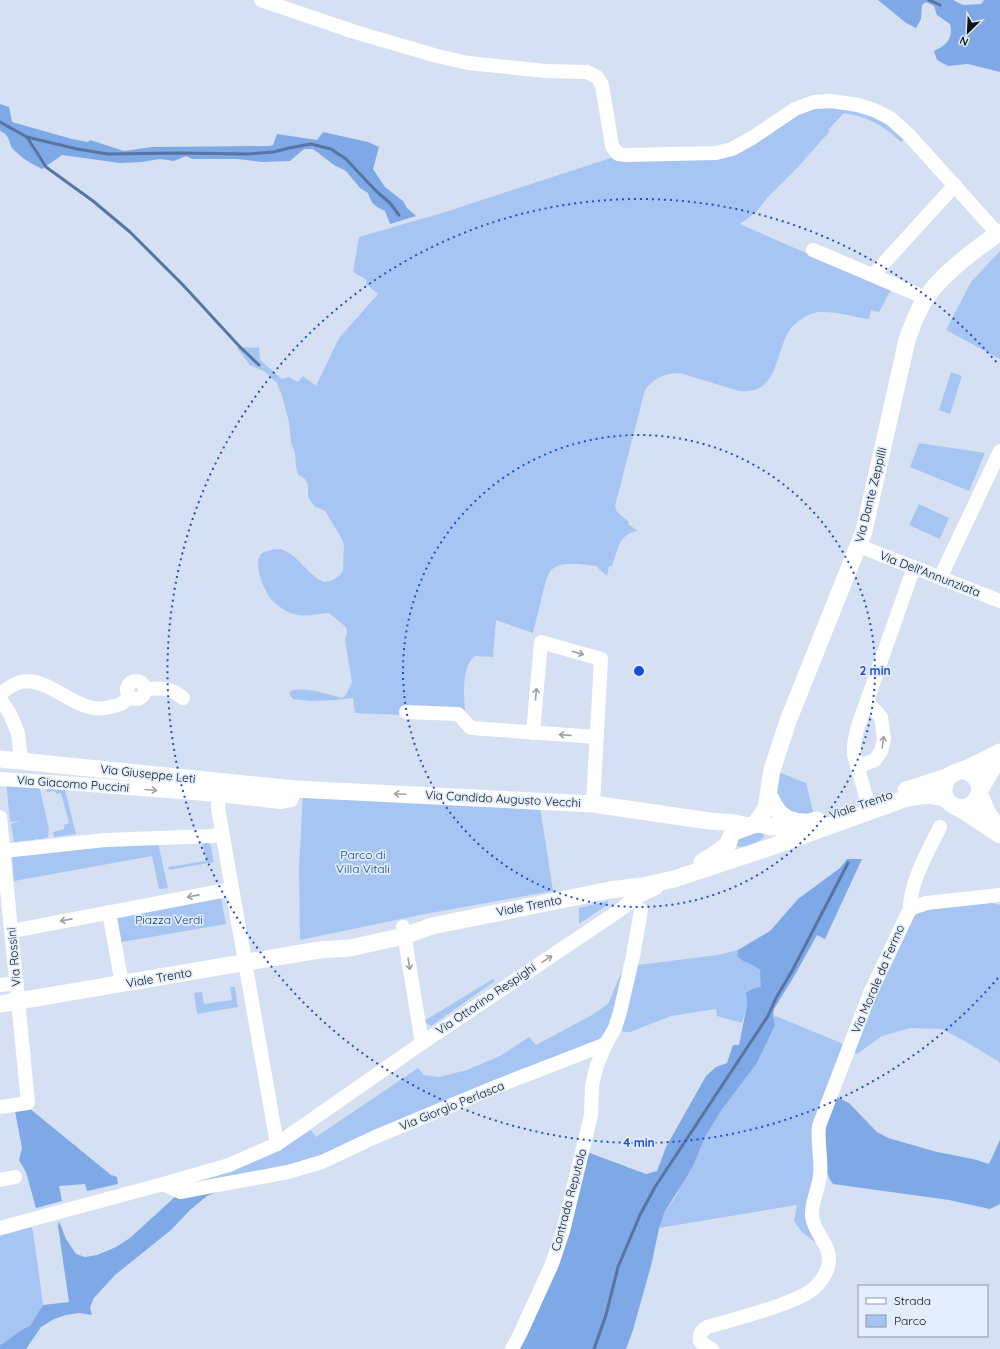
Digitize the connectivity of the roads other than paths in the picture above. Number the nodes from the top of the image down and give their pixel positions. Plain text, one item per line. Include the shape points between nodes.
1 (261, 0) edge
2 (954, 185) junction
3 (999, 233) edge
4 (813, 250) dead end
5 (873, 275) junction
6 (926, 298) junction
7 (1000, 451) edge
8 (859, 546) junction
9 (914, 567) junction
10 (940, 578) junction
11 (1000, 601) edge
12 (0, 694) edge
13 (183, 698) dead end
14 (0, 699) edge
15 (867, 701) junction
16 (406, 712) dead end
17 (533, 733) junction
18 (597, 737) junction
19 (1000, 752) edge
20 (1000, 756) edge
21 (0, 759) edge
22 (21, 761) junction
23 (857, 767) junction
24 (956, 773) junction
25 (0, 779) edge
26 (295, 789) junction
27 (771, 791) junction
28 (980, 792) junction
29 (219, 795) junction
30 (868, 803) junction
31 (952, 803) junction
32 (593, 804) junction
33 (0, 817) edge
34 (709, 821) junction
35 (810, 822) junction
36 (758, 826) junction
37 (940, 827) dead end
38 (1000, 830) edge
39 (222, 833) junction
40 (1000, 835) edge
41 (728, 842) junction
42 (768, 848) junction
43 (4, 851) junction
44 (714, 855) junction
45 (742, 856) junction
46 (703, 869) junction
47 (232, 889) junction
48 (1000, 895) edge
49 (633, 899) junction
50 (910, 909) junction
51 (109, 912) junction
52 (12, 931) junction
53 (404, 932) junction
54 (245, 963) junction
55 (17, 983) junction
56 (122, 984) junction
57 (0, 985) edge
58 (18, 1002) junction
59 (0, 1004) edge
60 (422, 1043) junction
61 (606, 1044) junction
62 (0, 1107) edge
63 (277, 1144) junction
64 (15, 1177) dead end
65 (0, 1180) edge
66 (164, 1184) junction
67 (0, 1228) edge
68 (512, 1349) edge
69 (712, 1349) edge

1 - 2 street via 355,32 468,63 546,71 587,72 597,77 602,86 612,146 618,154 716,153 732,149 752,138 795,109 814,102 842,102 874,110 890,118
2 - 3 street
2 - 5 street
3 - 6 main road, Via Dante Zeppilli via 937,284
4 - 5 street
5 - 6 street
6 - 8 main road, Via Dante Zeppilli via 907,340
7 - 10 street
8 - 9 street, Via Dell'Annunziata
8 - 27 main road, Via Dante Zeppilli via 788,721 776,757
9 - 10 street, Via Dell'Annunziata
9 - 15 street
10 - 11 street, Via Dell'Annunziata
12 - 13 street via 10,686 32,681 86,706 101,709 125,702 130,696 128,688 133,682 141,682 145,689 168,689
14 - 22 street via 18,733
15 - 23 street via 854,745
23 -> 15 street via 875,760 884,739 881,717
16 - 17 street via 458,714 471,728
18 -> 17 street
17 -> 18 street via 540,642 601,659
18 - 32 street
19 - 24 main road, Viale Trento
20 - 28 main road
21 - 22 main road, Via Giuseppe Leti
22 - 26 main road, Via Giuseppe Leti
23 - 30 street
24 - 28 main road via 971,773 979,782
24 - 30 main road, Viale Trento
24 - 31 main road via 944,786
25 -> 29 street, Via Giacomo Puccini
26 - 29 street, Via Giacomo Puccini via 291,800 286,802
32 -> 26 main road, Via Candido Augusto Vecchi
27 - 35 main road via 775,808 786,817
27 - 36 main road, Via Dante Zeppilli
28 - 31 main road via 972,806 966,808
28 - 38 main road via 988,814
29 - 39 street via 218,808
30 - 35 main road, Viale Trento
31 - 40 main road
31 - 42 main road, Viale Trento via 928,795 907,798
32 - 34 main road, Via Candido Augusto Vecchi
33 - 43 street, Via Rossini
34 - 36 main road, Via Candido Augusto Vecchi
34 - 41 main road via 721,831
34 - 44 main road via 718,838
35 - 36 main road, Viale Trento via 789,827
36 - 41 main road, Viale Trento via 734,832
36 - 42 main road via 773,838
37 - 50 street, Via Morale da Fermo via 921,864 910,900
39 - 43 street via 213,836 105,840
39 - 47 street
41 - 44 main road, Viale Trento
41 - 45 main road via 733,854
42 - 45 main road, Viale Trento
43 - 52 street, Via Rossini
44 - 49 main road, Viale Trento via 670,876
45 - 46 main road, Viale Trento
46 - 49 street, Via Ottorino Respighi
46 - 49 main road, Viale Trento via 642,886
47 -> 51 street
47 - 54 street
48 - 50 street via 926,903
49 - 53 main road, Viale Trento
60 -> 49 street, Via Ottorino Respighi
49 - 61 street via 633,956 620,1012
50 - 69 street, Via Morale da Fermo via 870,993 819,1126 820,1174 812,1216 827,1246 828,1269 823,1279 812,1290 795,1300 702,1330 699,1335 700,1341
51 -> 52 street
51 - 56 street
52 - 55 street, Via Rossini
53 - 54 main road, Viale Trento via 347,937 319,950
53 -> 60 street
54 - 56 main road, Viale Trento
54 - 63 street
55 - 57 street
55 - 58 street, Via Rossini
56 - 58 main road, Viale Trento
58 - 59 main road, Viale Trento
58 - 62 street, Via Rossini via 28,1103
60 - 63 street, Via Ottorino Respighi
61 - 66 street, Via Giorgio Perlasca via 382,1134 322,1162 288,1172 180,1192
61 - 68 street, Contrada Reputolo via 592,1086 591,1115 563,1231 552,1264
63 - 66 street, Via Ottorino Respighi via 229,1165
64 - 65 street
66 - 67 street, Via Ottorino Respighi

